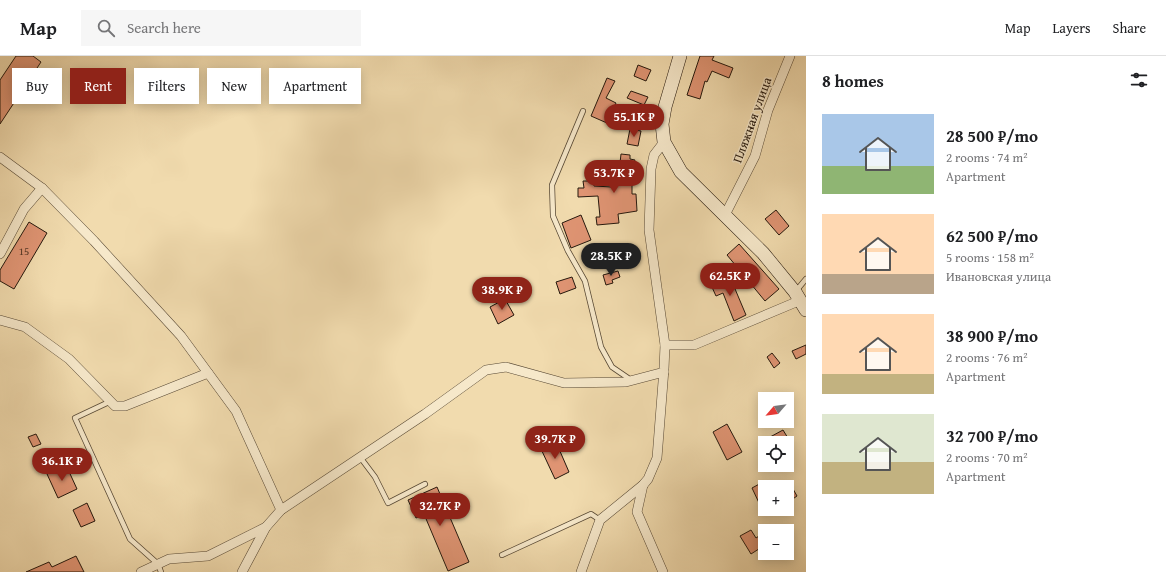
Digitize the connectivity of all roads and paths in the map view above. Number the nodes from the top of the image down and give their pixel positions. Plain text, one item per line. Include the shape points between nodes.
1 (680, 56) edge
2 (790, 56) edge
3 (583, 111) dead end
4 (664, 142) junction
5 (0, 157) edge
6 (42, 188) junction
7 (725, 215) junction
8 (0, 254) edge
9 (806, 279) edge
10 (800, 301) edge
11 (0, 320) edge
12 (665, 345) junction
13 (664, 372) junction
14 (208, 373) junction
15 (633, 381) junction
16 (110, 402) junction
17 (360, 457) junction
18 (425, 484) dead end
19 (643, 485) junction
20 (281, 510) junction
21 (600, 520) junction
22 (266, 527) junction
23 (502, 555) dead end
24 (160, 568) edge
25 (140, 572) edge
26 (242, 572) edge
27 (581, 572) edge
28 (663, 572) edge

1 - 4 main road via 665,107 662,124
2 - 7 street, Пляжная улица via 768,110 755,156
3 - 15 lane via 552,185 553,216 568,251 585,281 601,347 612,367
4 - 7 main road via 681,172
4 - 12 street via 654,155 651,169 649,230
5 - 6 street
6 - 8 street via 24,208
6 - 14 street via 181,336
7 - 10 main road via 763,253
9 - 10 lane
10 - 12 street via 694,345
11 - 16 street via 25,327 69,359
12 - 13 street
13 - 15 street
13 - 19 street via 657,458 648,480
14 - 16 street via 126,406 115,406
14 - 20 street via 236,411
15 - 17 street via 564,383 506,367 486,370
16 - 24 lane via 75,418 130,539
17 - 18 lane via 376,477 388,503
17 - 20 street
19 - 21 street
19 - 28 street via 637,512
20 - 22 street
21 - 23 lane via 591,514
21 - 27 street
22 - 24 street via 208,556 169,559
22 - 26 street
24 - 25 street

